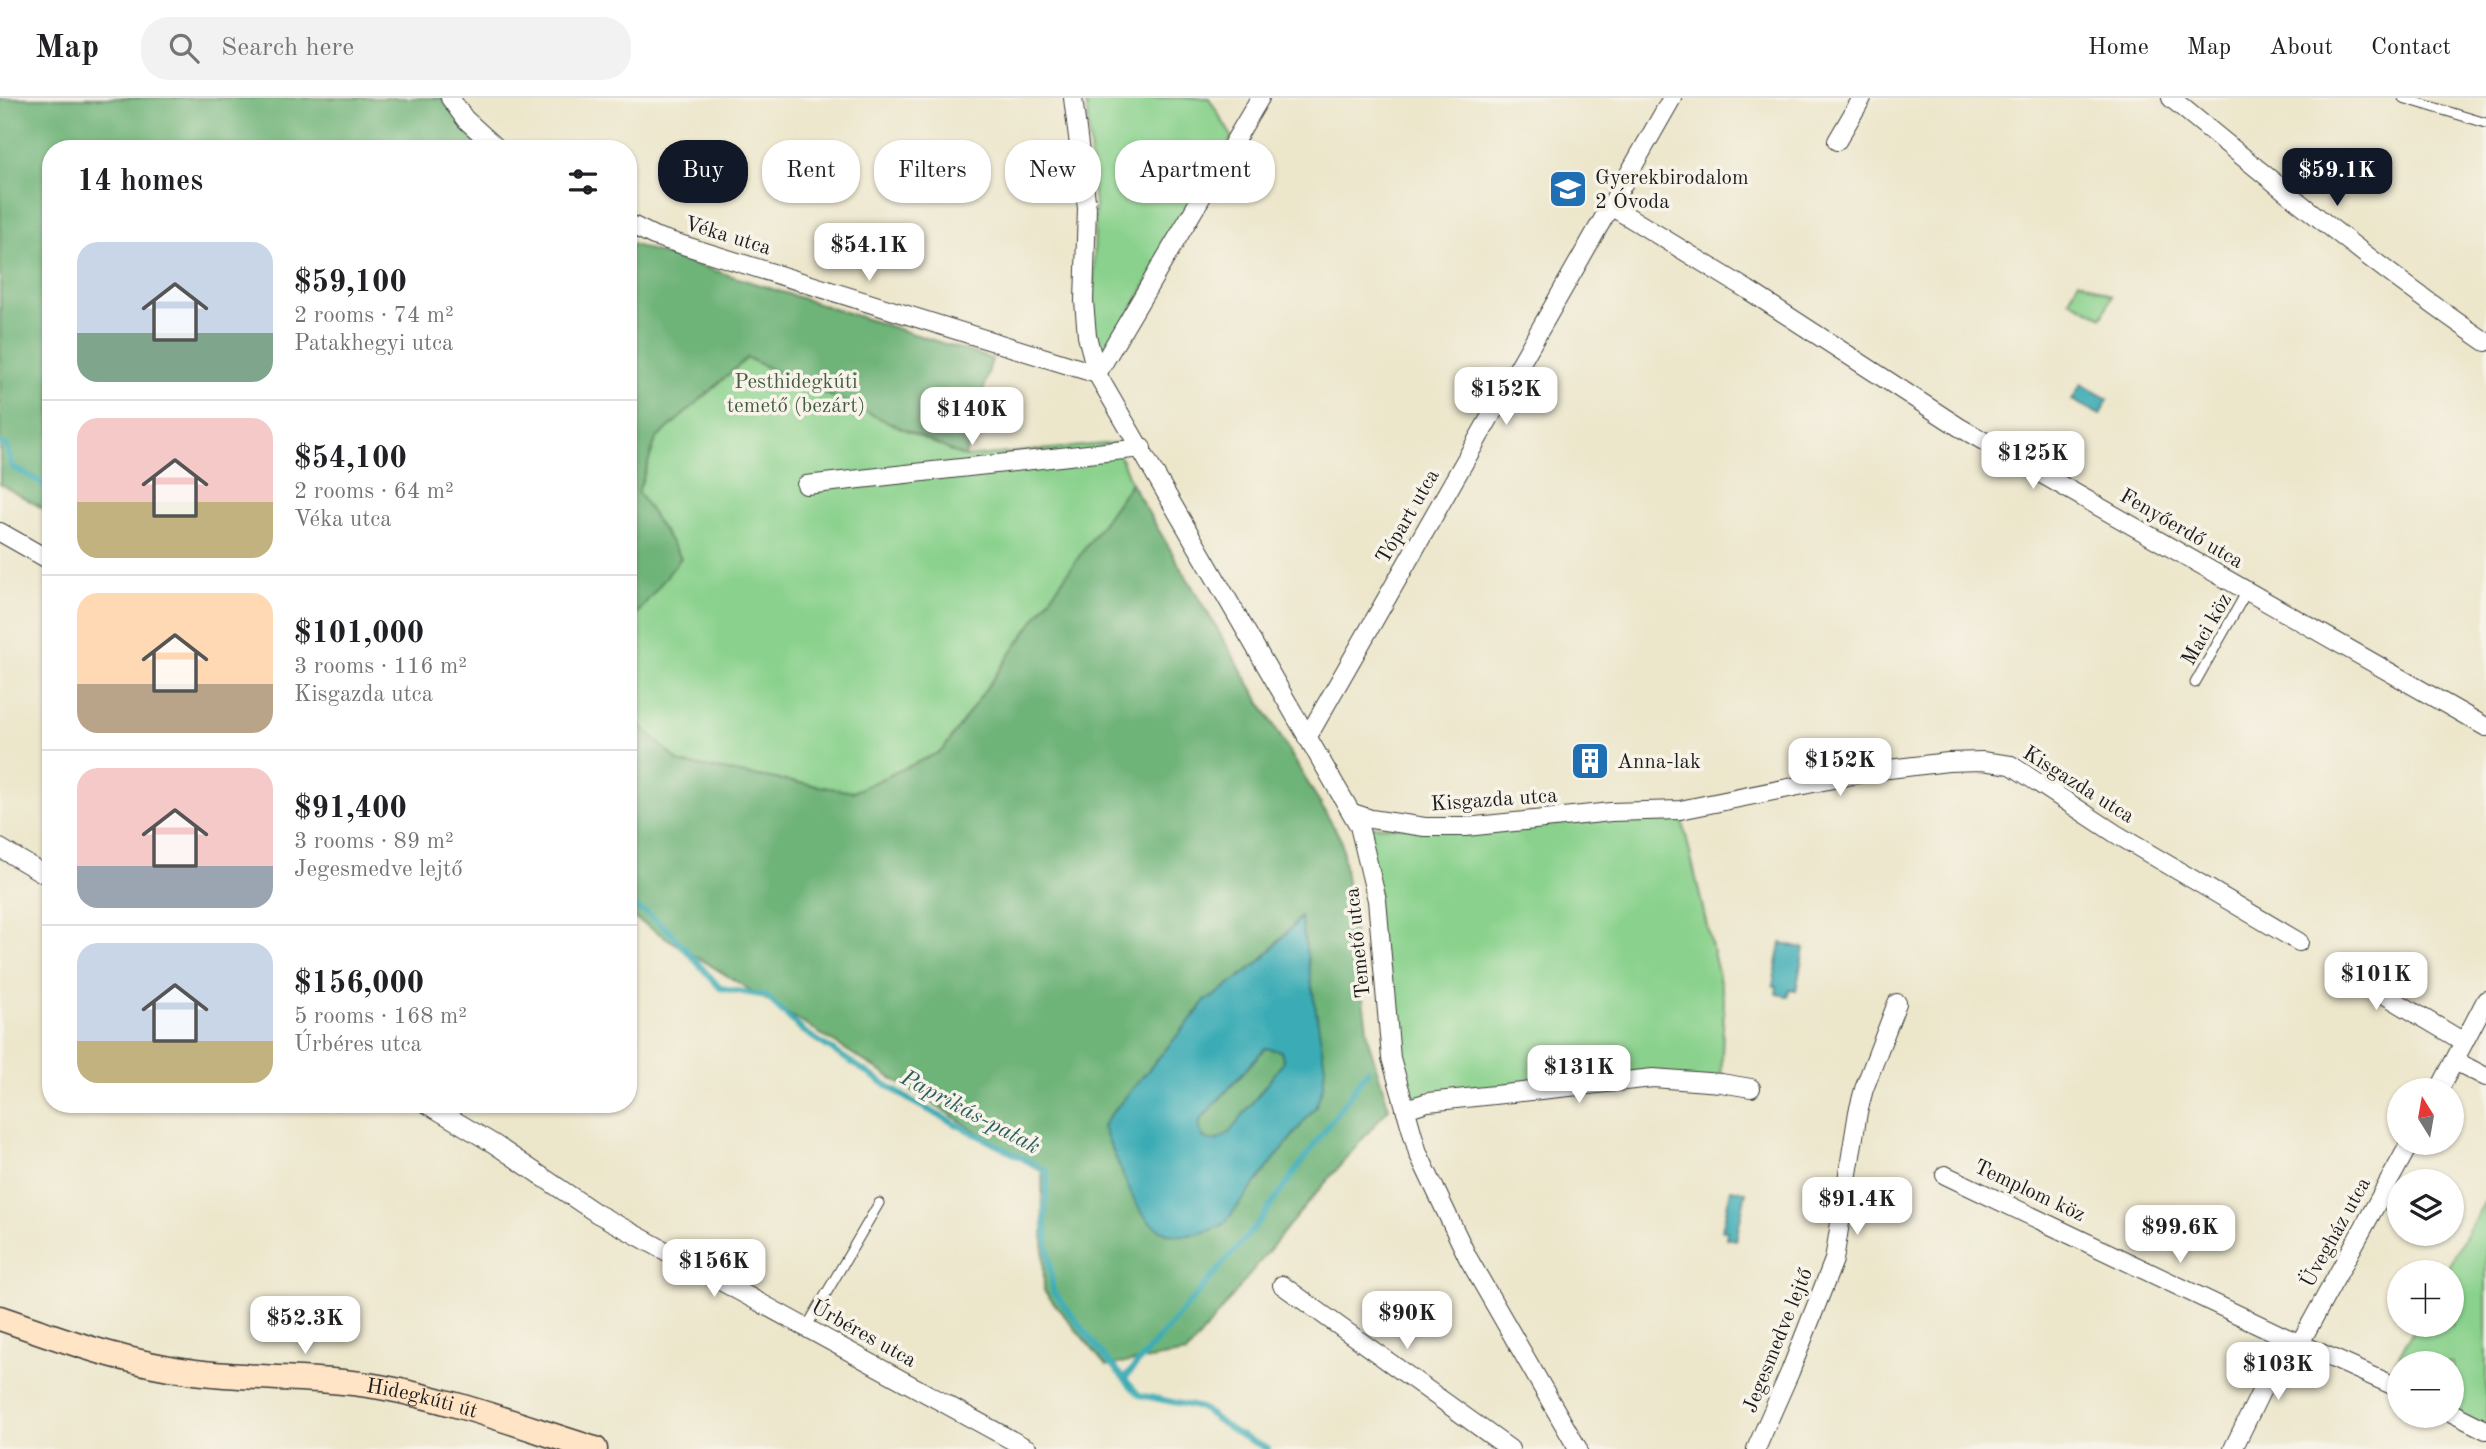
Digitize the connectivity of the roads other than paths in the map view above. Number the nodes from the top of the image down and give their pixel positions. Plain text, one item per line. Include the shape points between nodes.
1 (450, 98) edge
2 (1073, 98) edge
3 (1260, 98) edge
4 (1672, 98) edge
5 (1862, 98) edge
6 (2171, 98) edge
7 (2403, 98) edge
8 (2486, 123) edge
9 (488, 140) edge
10 (1837, 141) dead end
11 (1609, 205) junction
12 (637, 228) edge
13 (2486, 342) edge
14 (1097, 374) junction
15 (1142, 447) junction
16 (806, 485) dead end
17 (0, 531) edge
18 (42, 556) edge
19 (2247, 591) junction
20 (2195, 683) dead end
21 (2486, 727) edge
22 (1307, 738) junction
23 (1353, 813) junction
24 (0, 848) edge
25 (42, 873) edge
26 (2299, 942) dead end
27 (2368, 985) dead end
28 (2486, 1000) edge
29 (1897, 1003) dead end
30 (2464, 1042) junction
31 (2455, 1061) junction
32 (2486, 1077) edge
33 (2446, 1078) edge
34 (1751, 1088) dead end
35 (1405, 1109) junction
36 (442, 1113) edge
37 (2403, 1155) edge
38 (1945, 1175) dead end
39 (879, 1203) dead end
40 (1282, 1285) dead end
41 (0, 1318) edge
42 (806, 1328) junction
43 (2293, 1341) junction
44 (2387, 1383) edge
45 (2464, 1419) edge
46 (2486, 1430) edge
47 (595, 1449) edge
48 (1028, 1449) edge
49 (1510, 1449) edge
50 (1578, 1449) edge
51 (1756, 1449) edge
52 (2234, 1449) edge

1 - 9 street
2 - 14 street, Temető utca via 1087,208 1086,324
3 - 14 street
4 - 11 street, Tópart utca
5 - 10 street
6 - 13 street via 2302,206
7 - 8 lane
11 - 19 street, Fenyőerdő utca via 1959,427
11 - 22 street, Tópart utca
12 - 14 street, Véka utca
14 - 15 street, Temető utca
15 - 16 street
15 - 22 street, Temető utca
17 - 18 street
19 - 20 lane, Maci köz
19 - 21 street, Fenyőerdő utca
22 - 23 street, Temető utca
23 - 26 street, Kisgazda utca via 1425,827 1466,827 1680,810 1872,771 1982,761 2011,765 2116,834
23 - 35 street, Temető utca via 1377,900 1391,1058
24 - 25 street
27 - 30 street
28 - 30 street
29 - 51 street, Jegesmedve lejtő via 1858,1112 1834,1260
30 - 31 street
31 - 32 street
31 - 33 street
34 - 35 street via 1653,1078 1427,1102
35 - 50 street, Temető utca via 1418,1153 1468,1258
36 - 42 street, Úrbéres utca via 596,1213
37 - 43 street, Üvegház utca
38 - 43 street, Templom köz
39 - 42 lane
40 - 49 street
41 - 47 main road, Hidegkúti út via 161,1367 335,1380 416,1394
42 - 48 street, Úrbéres utca
43 - 44 street, Templom köz
43 - 52 street, Üvegház utca
45 - 46 street

